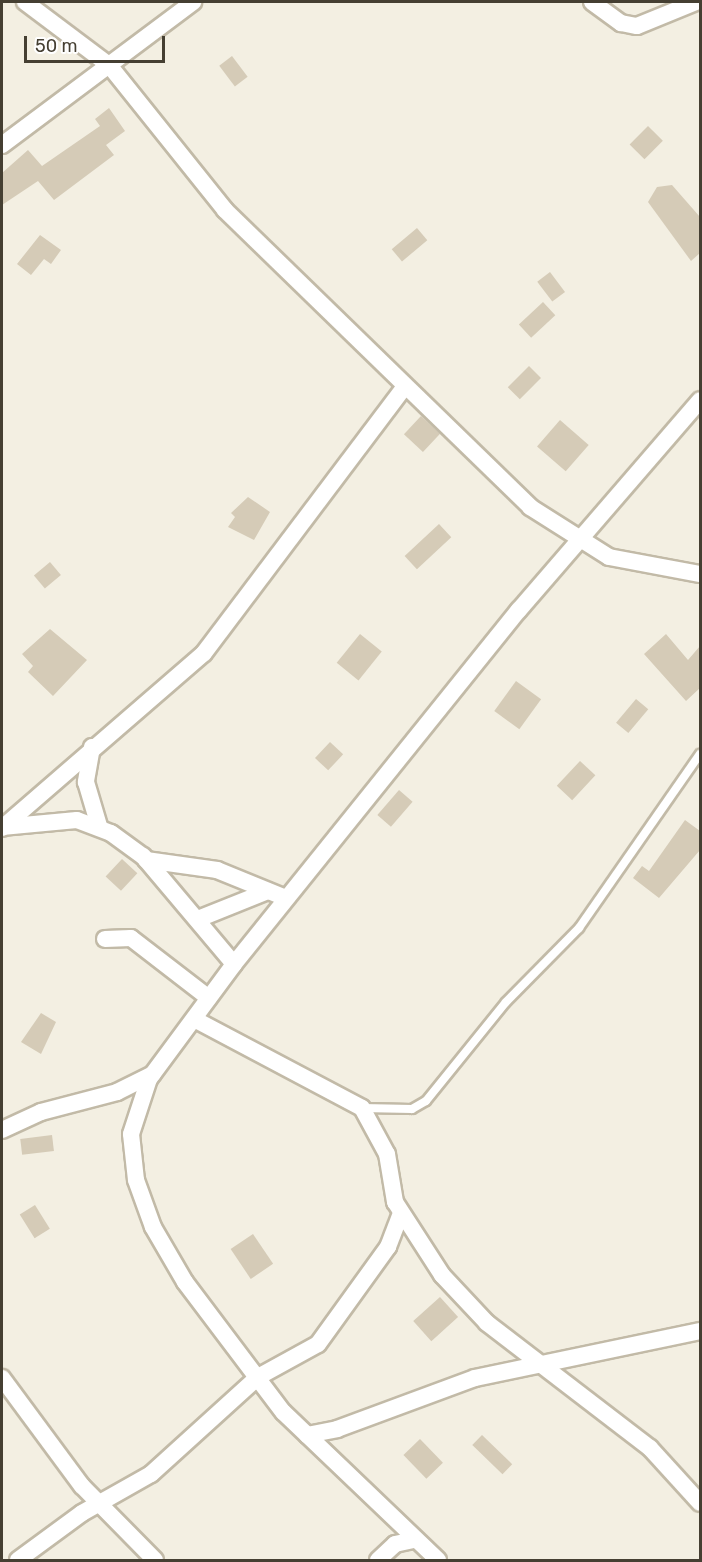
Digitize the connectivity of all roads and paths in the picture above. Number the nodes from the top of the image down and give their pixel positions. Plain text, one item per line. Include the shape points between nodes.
1 (25, 2) edge
2 (193, 2) edge
3 (592, 2) edge
4 (696, 2) edge
5 (109, 66) junction
6 (2, 146) edge
7 (404, 388) junction
8 (700, 400) edge
9 (577, 541) junction
10 (700, 574) edge
11 (92, 747) junction
12 (700, 754) edge
13 (99, 826) junction
14 (2, 828) edge
15 (146, 860) junction
16 (268, 891) junction
17 (286, 898) junction
18 (198, 919) junction
19 (105, 939) dead end
20 (234, 964) junction
21 (209, 998) junction
22 (194, 1019) junction
23 (154, 1073) junction
24 (362, 1107) junction
25 (2, 1130) edge
26 (401, 1214) junction
27 (700, 1331) edge
28 (548, 1367) junction
29 (258, 1377) junction
30 (2, 1378) edge
31 (307, 1435) junction
32 (700, 1503) edge
33 (99, 1504) junction
34 (414, 1540) junction
35 (18, 1560) edge
36 (155, 1560) edge
37 (378, 1560) edge
38 (438, 1560) edge

1 - 5 street
2 - 5 street
3 - 4 street via 621,23 636,26
5 - 6 street
5 - 7 street via 225,210
7 - 9 street via 530,507
7 - 11 street via 204,653
8 - 9 street
9 - 10 street via 623,562
9 - 17 street
11 - 13 street via 86,782
11 - 14 street
12 - 24 lane via 579,928 506,1002 426,1101 408,1109
13 - 14 street via 51,819
13 - 15 street
15 - 16 street via 216,870
15 - 18 street
16 - 17 street
16 - 18 street
17 - 20 street
18 - 20 street
19 - 21 street via 130,938
20 - 21 street
21 - 22 street
22 - 23 street
22 - 24 street
23 - 25 street via 117,1092 41,1112
23 - 29 street via 131,1134 136,1180 169,1257
24 - 26 street via 387,1154
26 - 28 street via 426,1254 472,1310
26 - 29 street via 393,1238 326,1335 305,1353
27 - 28 street via 590,1353
28 - 31 street via 457,1383 337,1430
28 - 32 street via 650,1448
29 - 31 street
29 - 33 street via 151,1474
30 - 33 street via 22,1412
31 - 34 street
33 - 35 street
33 - 36 street
34 - 37 street via 395,1544
34 - 38 street

